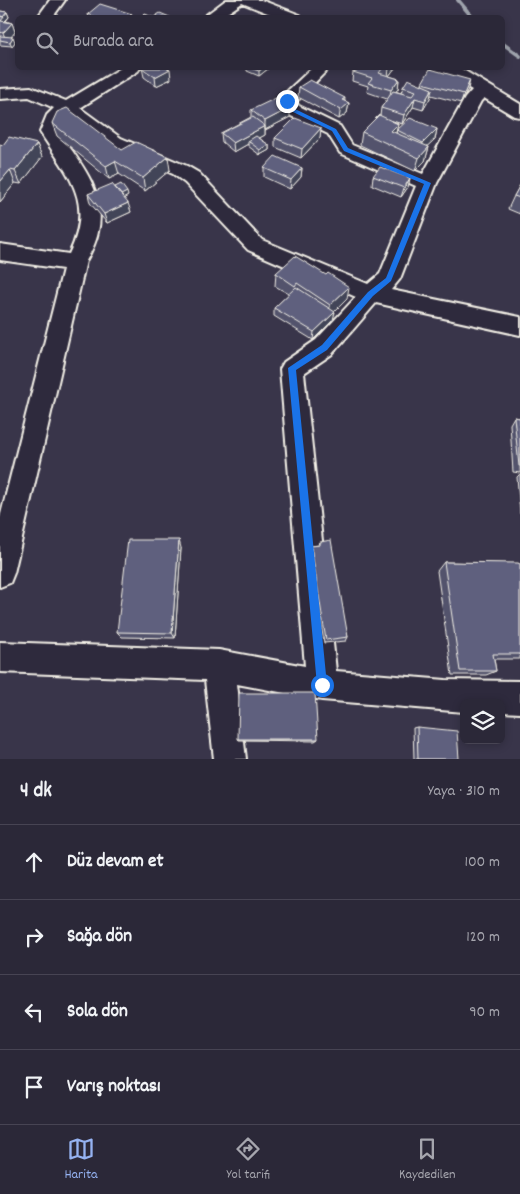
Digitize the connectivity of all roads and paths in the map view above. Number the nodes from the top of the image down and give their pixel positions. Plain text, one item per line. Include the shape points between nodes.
1 (58, 0) edge
2 (236, 0) edge
3 (247, 0) edge
4 (46, 15) edge
5 (214, 15) edge
6 (286, 15) edge
7 (129, 70) edge
8 (319, 70) edge
9 (447, 70) edge
10 (484, 89) junction
11 (0, 94) edge
12 (68, 108) junction
13 (520, 112) edge
14 (427, 183) junction
15 (0, 252) edge
16 (75, 263) junction
17 (370, 294) junction
18 (520, 326) edge
19 (0, 573) edge
20 (0, 657) edge
21 (219, 665) junction
22 (322, 685) junction
23 (520, 697) edge
24 (230, 759) edge

1 - 4 street
2 - 5 street
3 - 6 street
7 - 12 street
8 - 14 street via 287,101 293,110 334,130 346,149
9 - 10 street
10 - 13 street
10 - 14 street via 474,98
11 - 12 street via 31,92
12 - 16 street via 56,115 49,132 84,185 90,215 88,233
12 - 17 street via 115,142 192,178 255,245
14 - 17 street via 389,279
15 - 16 street
16 - 19 street
17 - 18 street
17 - 22 street via 324,347 292,368
20 - 21 street
21 - 22 street
21 - 24 street
22 - 23 street via 446,696

